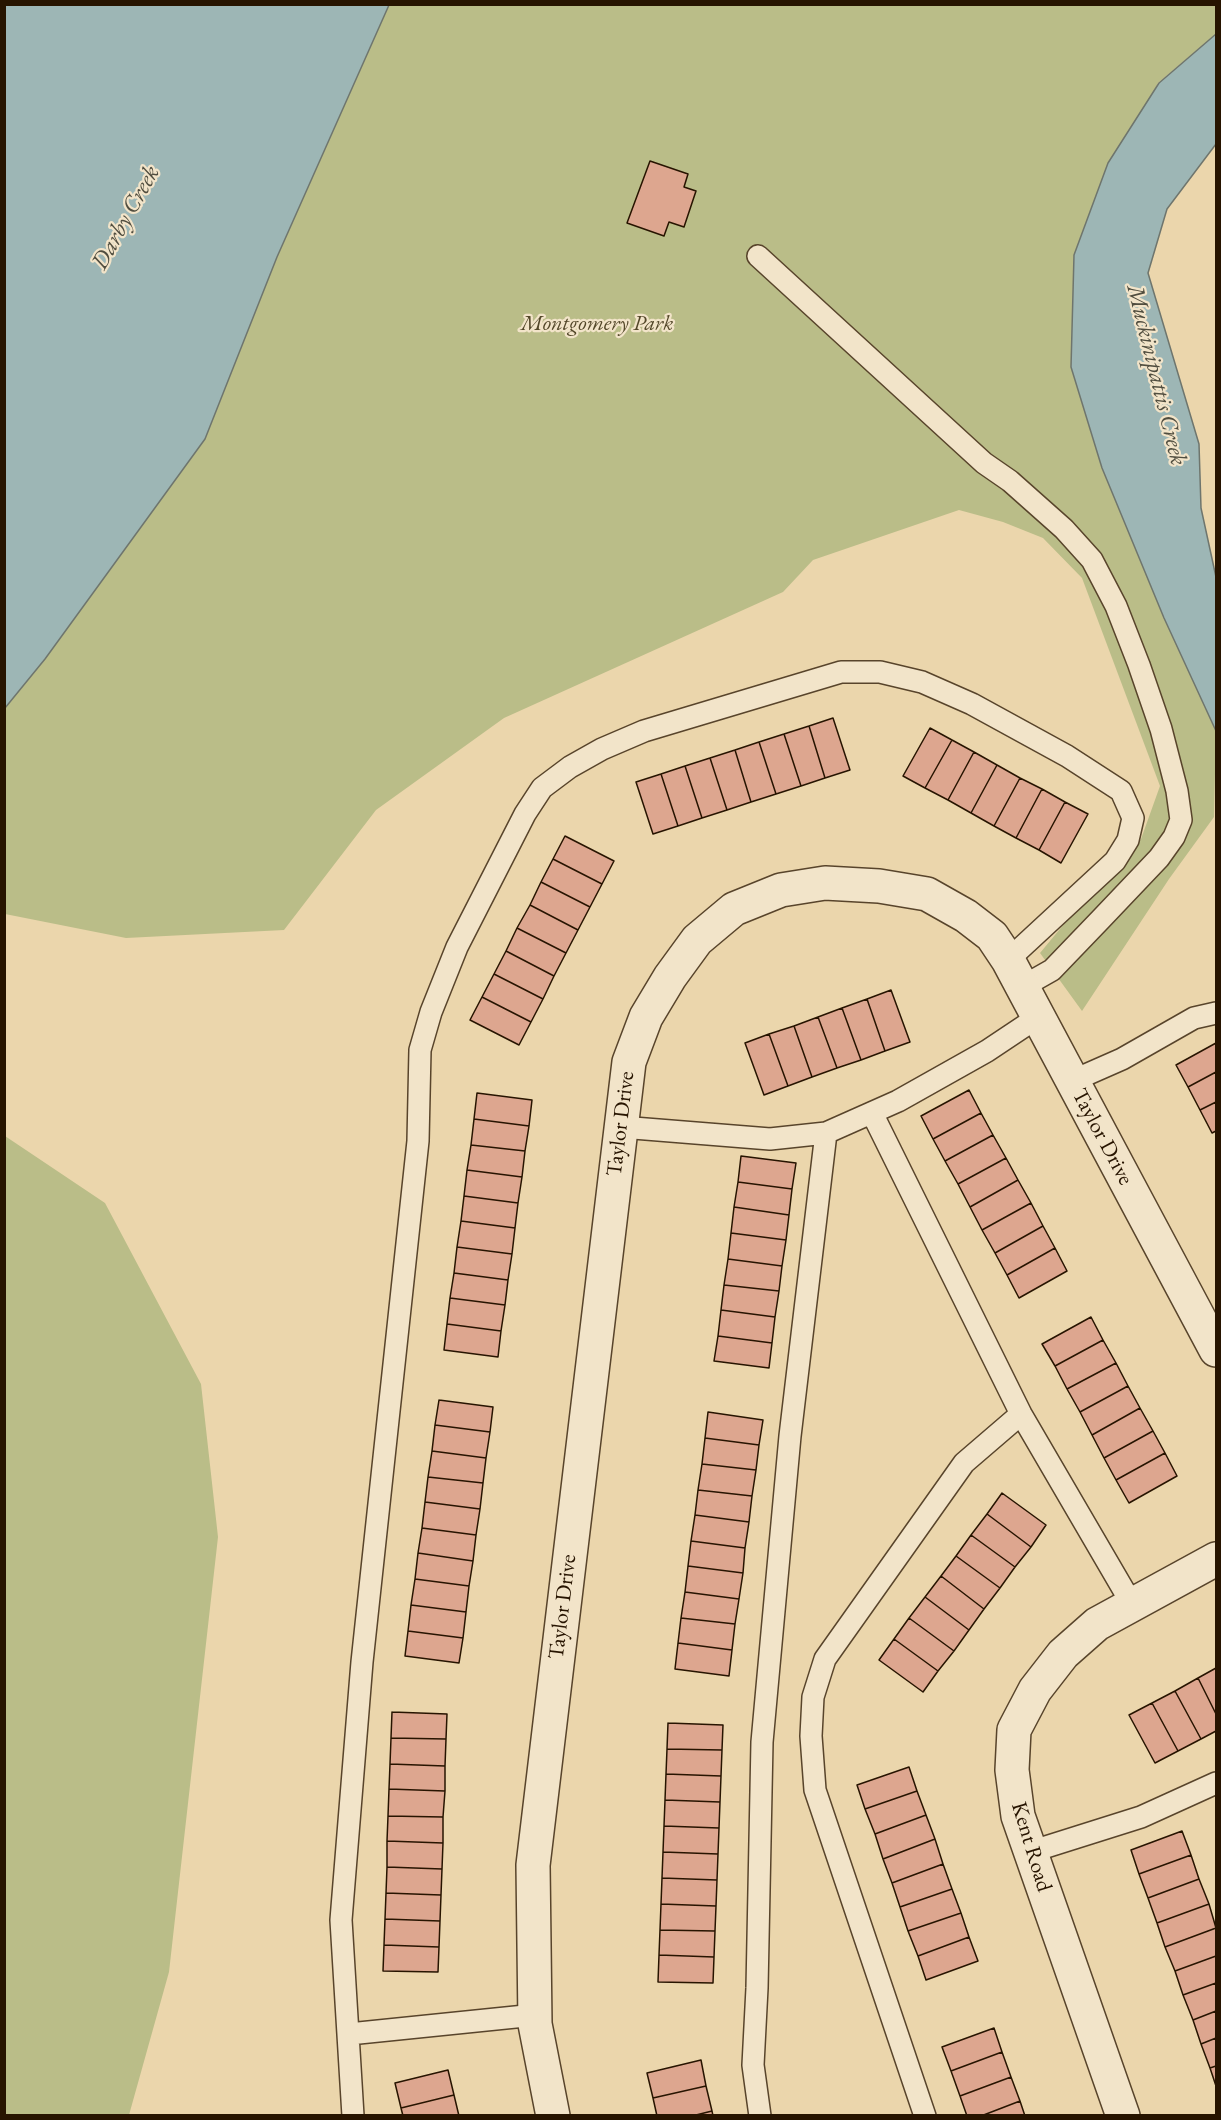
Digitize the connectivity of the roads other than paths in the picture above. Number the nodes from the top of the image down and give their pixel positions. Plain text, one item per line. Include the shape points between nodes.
1 (758, 256) dead end
2 (1015, 973) junction
3 (1216, 1012) edge
4 (1038, 1017) junction
5 (1072, 1081) junction
6 (872, 1113) junction
7 (621, 1127) junction
8 (826, 1133) junction
9 (1216, 1350) edge
10 (1021, 1414) junction
11 (1216, 1559) edge
12 (1133, 1606) junction
13 (1216, 1787) edge
14 (1030, 1852) junction
15 (535, 2015) junction
16 (349, 2034) junction
17 (353, 2115) edge
18 (554, 2115) edge
19 (760, 2115) edge
20 (925, 2115) edge
21 (1123, 2115) edge

1 - 2 lane via 984,463 1064,529 1092,560 1116,606 1139,665 1161,729 1181,820 1159,858 1052,970
2 - 4 street, Taylor Drive
2 - 7 street, Taylor Drive via 992,936 927,894 825,883 781,890 734,909 697,940 670,977 646,1017 629,1062
2 - 16 lane via 1114,861 1128,840 1133,818 1121,791 1112,785 1067,756 922,682 880,672 842,672 644,731 570,766 542,788 525,814 458,947 420,1050 418,1141 362,1662 341,1920
3 - 5 lane via 1194,1017 1122,1059
4 - 5 street, Taylor Drive
4 - 6 lane via 987,1051
5 - 9 street, Taylor Drive
6 - 8 lane
6 - 10 lane
7 - 8 lane via 770,1139
7 - 15 street, Taylor Drive via 532,1866
8 - 19 lane via 790,1436 762,1742 753,2065
10 - 12 lane
10 - 20 lane via 964,1463 825,1659 813,1697 815,1790
11 - 12 street, Kent Road
12 - 14 street, Kent Road via 1097,1624 1063,1654 1035,1690 1014,1730 1012,1770 1018,1816
13 - 14 lane via 1141,1817
14 - 21 street, Kent Road
15 - 16 lane
15 - 18 street, Taylor Drive
16 - 17 lane

